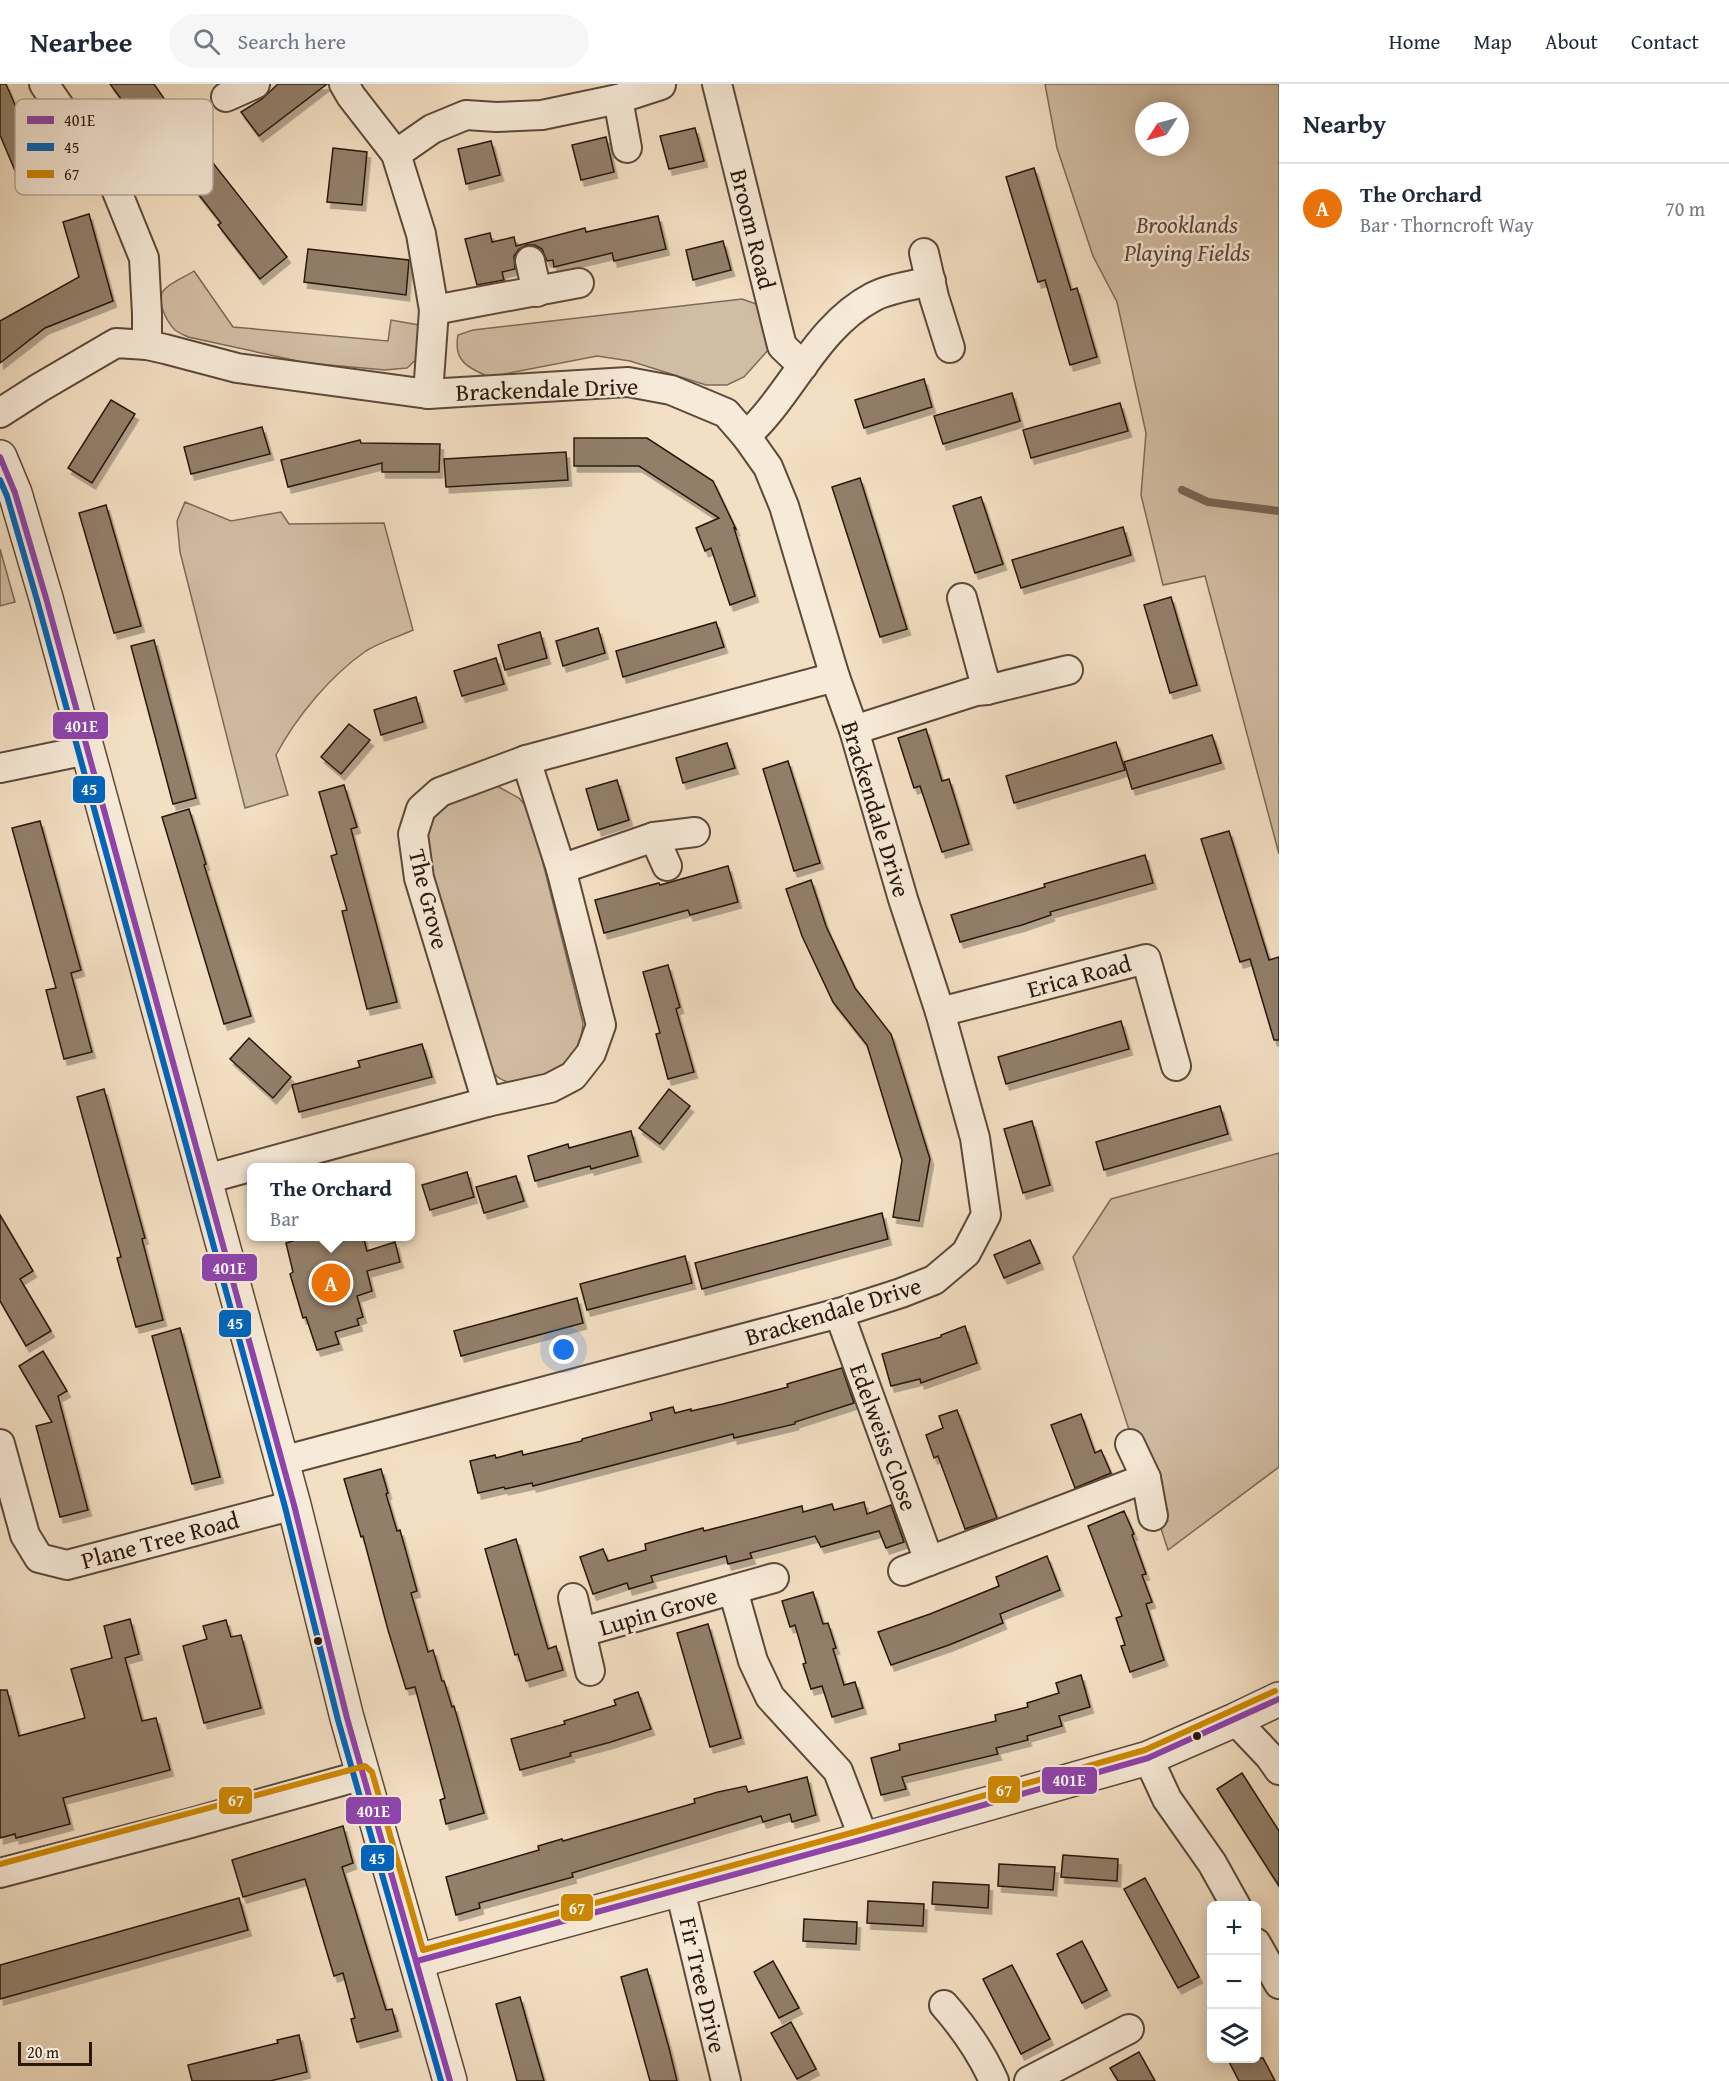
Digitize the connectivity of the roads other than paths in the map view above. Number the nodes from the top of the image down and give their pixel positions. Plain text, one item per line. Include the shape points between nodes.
1 (44, 84) edge
2 (255, 84) edge
3 (344, 84) edge
4 (717, 84) edge
5 (661, 85) edge
6 (226, 97) dead end
7 (54, 99) edge
8 (618, 99) junction
9 (627, 148) dead end
10 (396, 154) junction
11 (118, 195) edge
12 (924, 253) dead end
13 (530, 261) dead end
14 (930, 281) junction
15 (579, 283) dead end
16 (537, 292) junction
17 (434, 310) junction
18 (147, 345) junction
19 (950, 348) dead end
20 (803, 366) junction
21 (428, 394) junction
22 (0, 413) edge
23 (746, 436) junction
24 (0, 457) edge
25 (962, 598) dead end
26 (1068, 670) dead end
27 (835, 676) junction
28 (987, 690) junction
29 (854, 730) junction
30 (87, 750) junction
31 (526, 760) junction
32 (0, 768) edge
33 (695, 832) dead end
34 (654, 837) junction
35 (667, 866) dead end
36 (561, 869) junction
37 (940, 1012) junction
38 (1176, 1066) dead end
39 (487, 1102) junction
40 (264, 1163) edge
41 (247, 1168) edge
42 (206, 1179) junction
43 (838, 1313) junction
44 (0, 1444) edge
45 (1130, 1444) dead end
46 (282, 1461) junction
47 (1146, 1478) junction
48 (294, 1505) junction
49 (1153, 1516) dead end
50 (774, 1578) dead end
51 (733, 1590) junction
52 (573, 1598) dead end
53 (582, 1632) junction
54 (590, 1671) dead end
55 (1279, 1699) edge
56 (1235, 1720) junction
57 (1148, 1758) junction
58 (1279, 1770) edge
59 (363, 1775) junction
60 (864, 1839) junction
61 (0, 1873) edge
62 (680, 1890) junction
63 (1234, 1901) edge
64 (1261, 1950) edge
65 (417, 1961) junction
66 (1279, 1984) edge
67 (944, 2005) dead end
68 (1129, 2029) dead end
69 (1075, 2071) edge
70 (450, 2081) edge
71 (726, 2081) edge
72 (994, 2081) edge
73 (1029, 2081) edge

1 - 7 street
2 - 6 street
3 - 10 street
4 - 20 street, Broom Road via 782,346
5 - 8 street
8 - 9 street
8 - 10 street via 542,115 465,115 432,129
10 - 17 street via 421,234
11 - 18 street via 144,258
12 - 14 street
13 - 16 street
14 - 19 street
14 - 20 street via 874,296 837,322
15 - 16 street
16 - 17 street
17 - 21 street
18 - 21 street, Brackendale Drive via 237,368
18 - 22 street, Brackendale Drive via 117,343
20 - 23 street
21 - 23 street, Brackendale Drive via 628,382 671,390 726,413
23 - 27 street, Brackendale Drive via 768,467 784,506
24 - 30 street via 15,493
25 - 28 street
26 - 28 street
27 - 29 street, Brackendale Drive
27 - 31 street, The Grove
28 - 29 street
29 - 37 street, Brackendale Drive
30 - 32 street
30 - 42 street
31 - 36 street
31 - 39 street, The Grove via 440,792 421,809 413,834 419,878
33 - 34 street
34 - 35 street
34 - 36 street
36 - 39 street via 601,1025 591,1053 573,1076 549,1088
37 - 38 street, Erica Road via 1146,959
37 - 43 street, Brackendale Drive via 975,1138 986,1215 966,1253 934,1280
39 - 40 street
41 - 42 street
42 - 46 street
43 - 46 street, Brackendale Drive
43 - 47 street, Edelweiss Close via 916,1566
44 - 48 street, Plane Tree Road via 25,1535 39,1558 67,1565
45 - 47 street
46 - 48 street
47 - 49 street
48 - 59 street
50 - 51 street, Lupin Grove
51 - 53 street, Lupin Grove
51 - 60 street, Lupin Grove via 753,1661 770,1697 838,1771
52 - 53 street, Lupin Grove
53 - 54 street, Lupin Grove
55 - 56 street
56 - 57 street
56 - 58 street
57 - 60 street
57 - 63 street via 1167,1799
59 - 61 street
59 - 65 street
60 - 62 street
62 - 65 street
62 - 71 street, Fir Tree Drive
64 - 66 street
65 - 70 street
67 - 72 street via 965,2029
68 - 69 street
69 - 73 street

